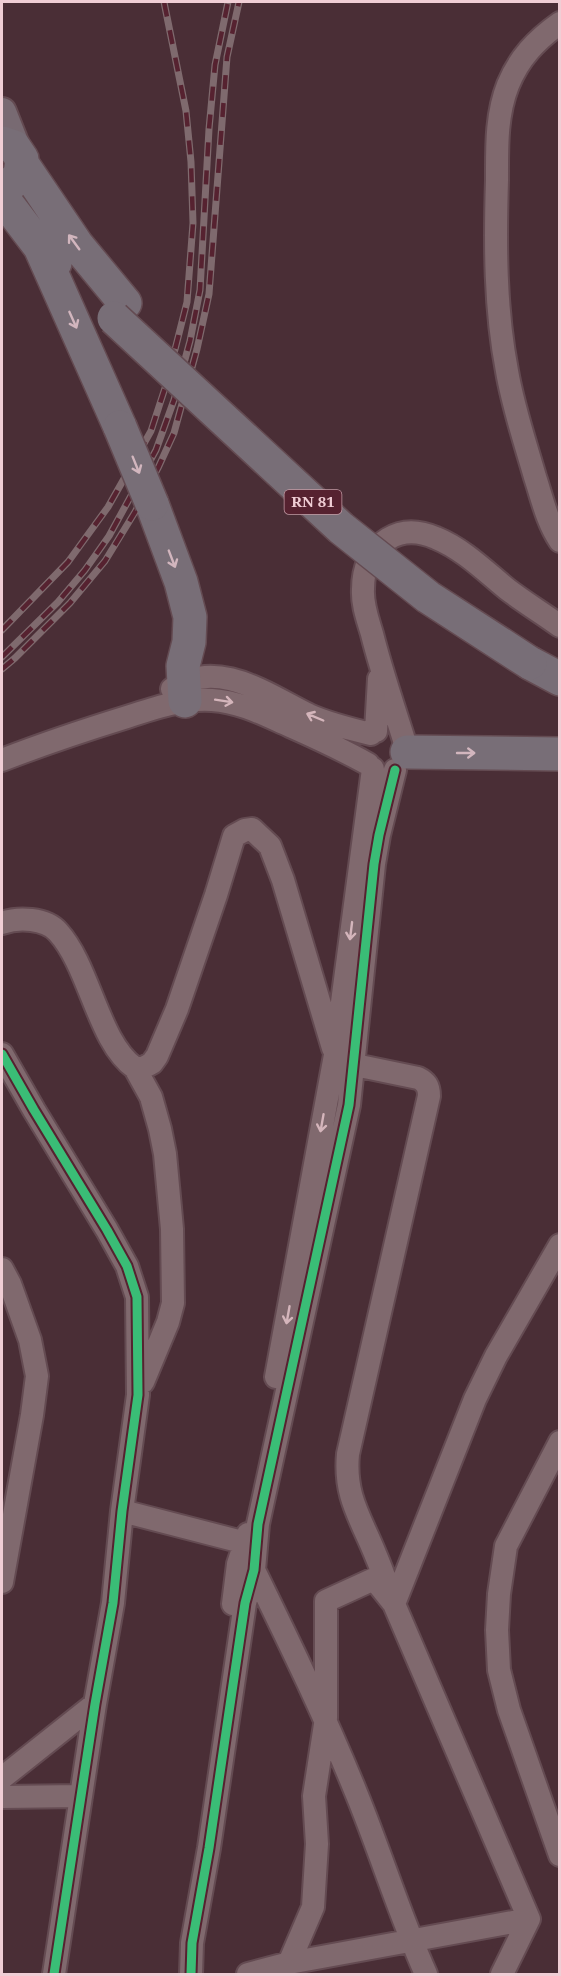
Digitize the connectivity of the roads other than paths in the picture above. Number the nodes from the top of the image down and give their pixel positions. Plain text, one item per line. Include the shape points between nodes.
1 (560, 23) edge
2 (2, 112) edge
3 (11, 161) edge
4 (2, 197) edge
5 (40, 247) junction
6 (119, 311) junction
7 (560, 541) edge
8 (547, 649) edge
9 (380, 666) junction
10 (560, 679) edge
11 (184, 691) junction
12 (373, 733) junction
13 (560, 754) edge
14 (390, 759) junction
15 (2, 760) edge
16 (2, 923) edge
17 (2, 1054) edge
18 (335, 1055) junction
19 (355, 1065) junction
20 (135, 1068) junction
21 (560, 1245) edge
22 (2, 1269) edge
23 (138, 1395) junction
24 (560, 1442) edge
25 (122, 1511) junction
26 (246, 1543) junction
27 (254, 1570) junction
28 (2, 1582) edge
29 (394, 1604) junction
30 (95, 1704) junction
31 (326, 1718) junction
32 (2, 1778) edge
33 (81, 1796) junction
34 (2, 1797) edge
35 (560, 1854) edge
36 (529, 1919) junction
37 (412, 1942) junction
38 (289, 1963) junction
39 (54, 1974) edge
40 (176, 1974) edge
41 (190, 1974) edge
42 (248, 1974) edge
43 (426, 1974) edge
44 (502, 1974) edge

1 - 7 street via 532,46 507,87 499,118 496,219 499,311 507,370 546,512
2 - 3 main road
6 -> 3 highway, RN 81 via 77,245
4 - 5 highway, RN 81
5 - 6 highway, RN 81
5 -> 11 highway, bridge via 152,504 188,606 190,633 183,666
6 - 8 highway, RN 81, bridge via 377,559 428,597
8 - 9 street via 510,591 454,547 421,532 402,532 379,545 364,573 364,603
8 - 10 highway, RN 81
9 - 12 street
9 - 14 street
12 -> 11 street via 310,715 238,680 212,677
11 -> 14 street via 242,705 335,747
11 - 15 street via 146,711
12 - 14 street via 364,752
12 - 14 street via 395,731
14 -> 13 highway
14 -> 18 street
14 - 19 street
16 - 20 street via 32,921 58,931 119,1055
17 - 23 street via 127,1266 137,1297
18 - 20 street via 283,880 270,846 252,829 234,836 177,1009 157,1056 143,1068
18 -> 26 street
19 - 27 street via 315,1271 260,1513
19 - 29 street via 418,1078 429,1088 346,1469 349,1494
20 - 23 street via 151,1097 165,1154 173,1274 168,1322
21 - 29 street via 475,1399
22 - 28 street via 30,1340 37,1376
23 - 25 street
24 - 35 street via 506,1546 497,1630 499,1670 509,1710
25 - 26 street
25 - 30 street via 113,1603
26 - 40 street via 238,1563 211,1766
27 - 31 street
27 - 41 street via 245,1604
29 - 31 street via 374,1579 326,1601
29 - 36 street
30 - 32 street
30 - 33 street
31 - 37 street
31 - 38 street via 314,1796 317,1844 313,1907
33 - 34 street
33 - 39 street
36 - 37 street
36 - 44 street
37 - 38 street
37 - 43 street
38 - 42 street

